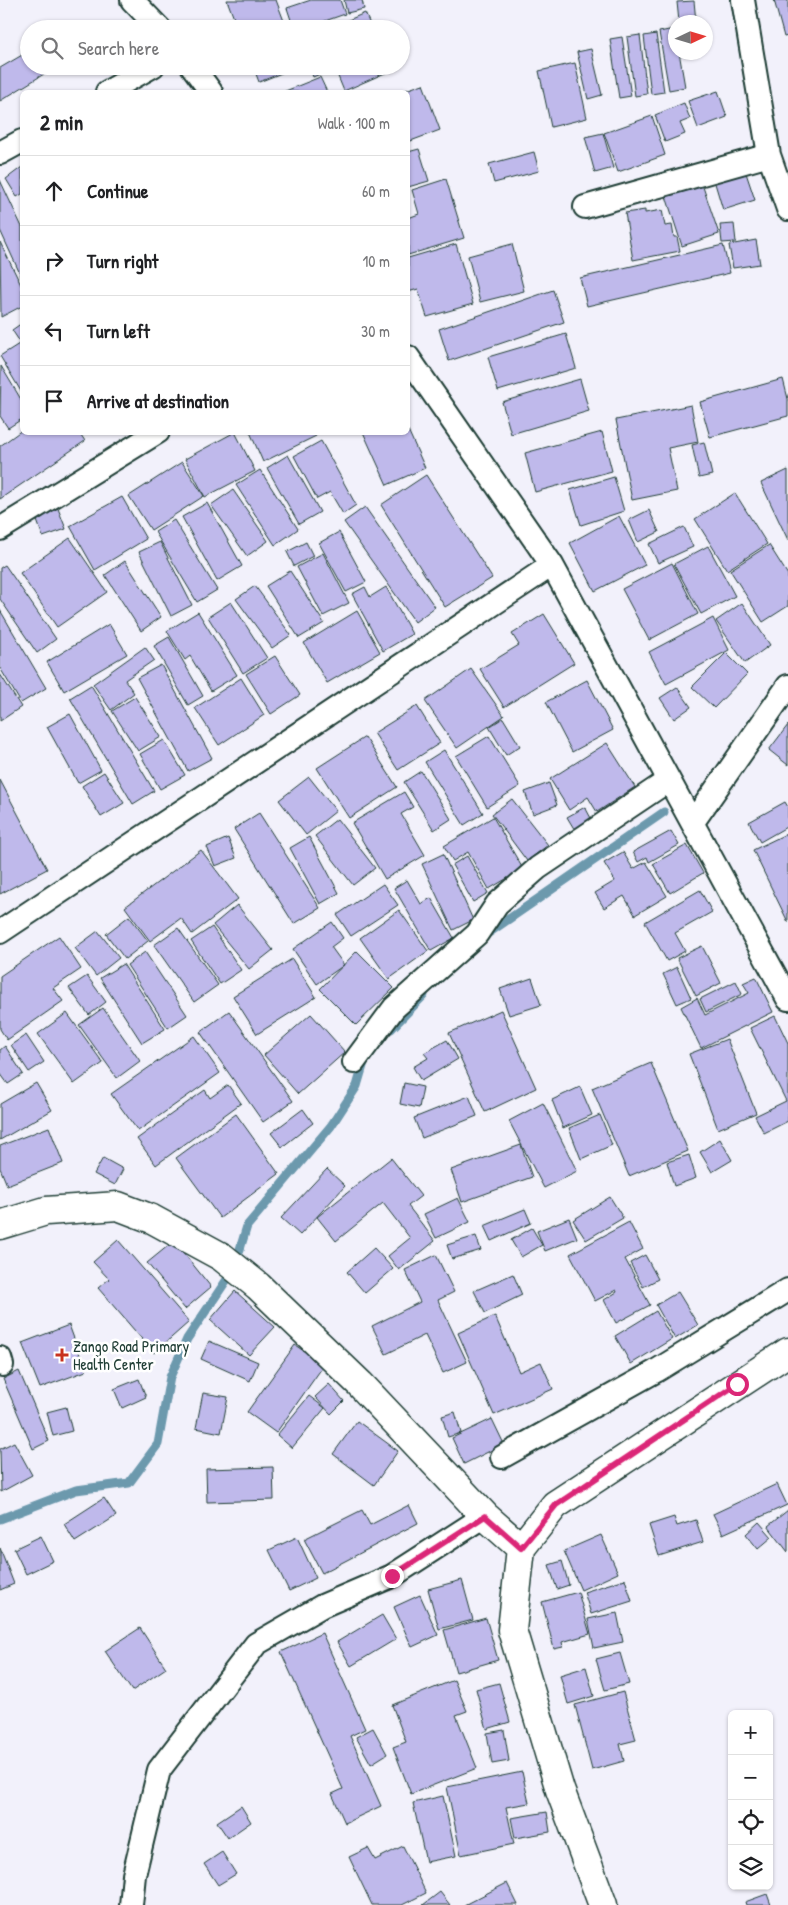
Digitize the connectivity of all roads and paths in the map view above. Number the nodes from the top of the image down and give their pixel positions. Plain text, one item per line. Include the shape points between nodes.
1 (132, 0) edge
2 (743, 0) edge
3 (151, 20) edge
4 (137, 75) edge
5 (199, 75) edge
6 (111, 90) edge
7 (210, 90) edge
8 (20, 141) edge
9 (0, 153) edge
10 (769, 155) junction
11 (585, 207) dead end
12 (788, 209) edge
13 (410, 360) edge
14 (153, 435) edge
15 (0, 529) edge
16 (552, 565) junction
17 (788, 686) edge
18 (670, 780) junction
19 (693, 822) junction
20 (0, 932) edge
21 (788, 999) edge
22 (354, 1062) dead end
23 (0, 1225) edge
24 (788, 1290) edge
25 (788, 1352) edge
26 (502, 1457) dead end
27 (485, 1516) junction
28 (521, 1548) junction
29 (131, 1905) edge
30 (603, 1905) edge

1 - 3 street
2 - 10 street
4 - 6 street
5 - 7 street
8 - 9 street
10 - 11 street
10 - 12 street
13 - 16 street
14 - 15 street
16 - 18 street
16 - 20 street
17 - 19 street
18 - 19 street
18 - 22 street via 538,868 496,904 476,934 394,1008
19 - 21 street
23 - 27 street via 46,1211 118,1206 152,1219 222,1257 258,1286 360,1384
24 - 26 street via 656,1371
25 - 28 street via 556,1505
27 - 28 street
27 - 29 street via 392,1576 322,1606 256,1644 159,1770 134,1874
28 - 30 street via 512,1630 560,1790

